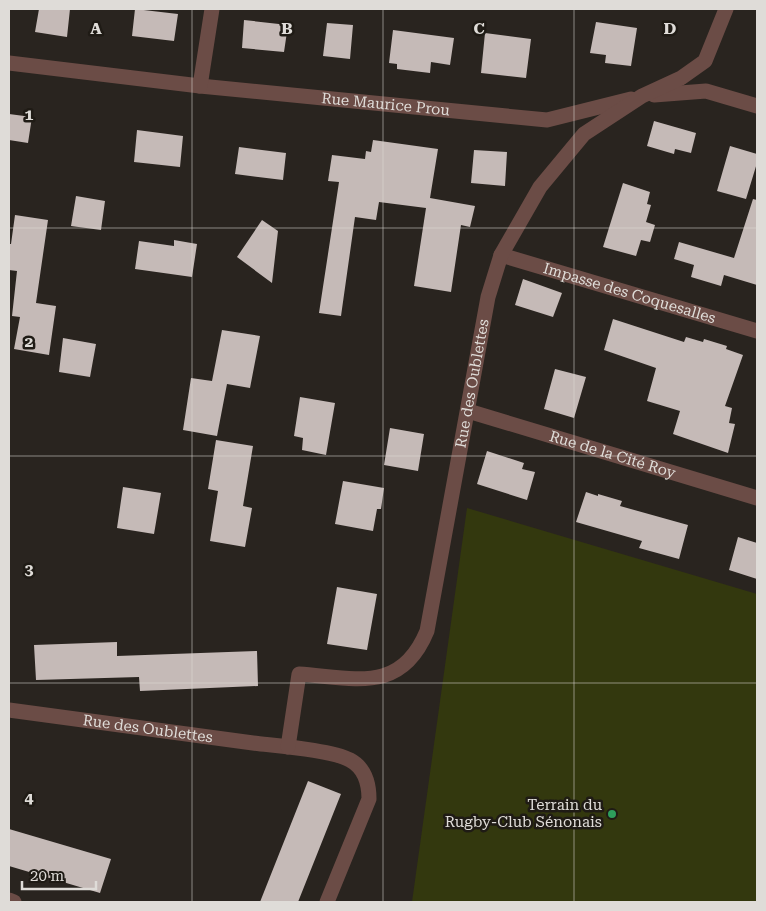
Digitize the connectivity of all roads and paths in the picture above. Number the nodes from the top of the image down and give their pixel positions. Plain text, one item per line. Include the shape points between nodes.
1 (212, 9) edge
2 (726, 9) edge
3 (9, 64) edge
4 (200, 86) junction
5 (642, 96) junction
6 (757, 106) edge
7 (501, 255) junction
8 (757, 331) edge
9 (468, 410) junction
10 (757, 498) edge
11 (9, 710) edge
12 (288, 747) junction
13 (9, 900) edge
14 (14, 902) edge
15 (328, 902) edge

1 - 4 street
2 - 5 street, Rue des Oublettes via 705,61 682,78
3 - 4 street, Rue Maurice Prou
4 - 5 street, Rue Maurice Prou via 547,120
5 - 6 street, Rue Maurice Prou via 706,92
5 - 7 street, Rue des Oublettes via 584,134 540,187
7 - 8 street, Impasse des Coquesalles
7 - 9 street, Rue des Oublettes via 488,296
9 - 10 street, Rue de la Cité Roy
9 - 12 street, Rue des Oublettes via 427,631 420,649 408,664 379,678 299,674
11 - 12 street, Rue des Oublettes
12 - 15 street, Rue des Oublettes via 352,760 367,781 369,799
13 - 14 street

